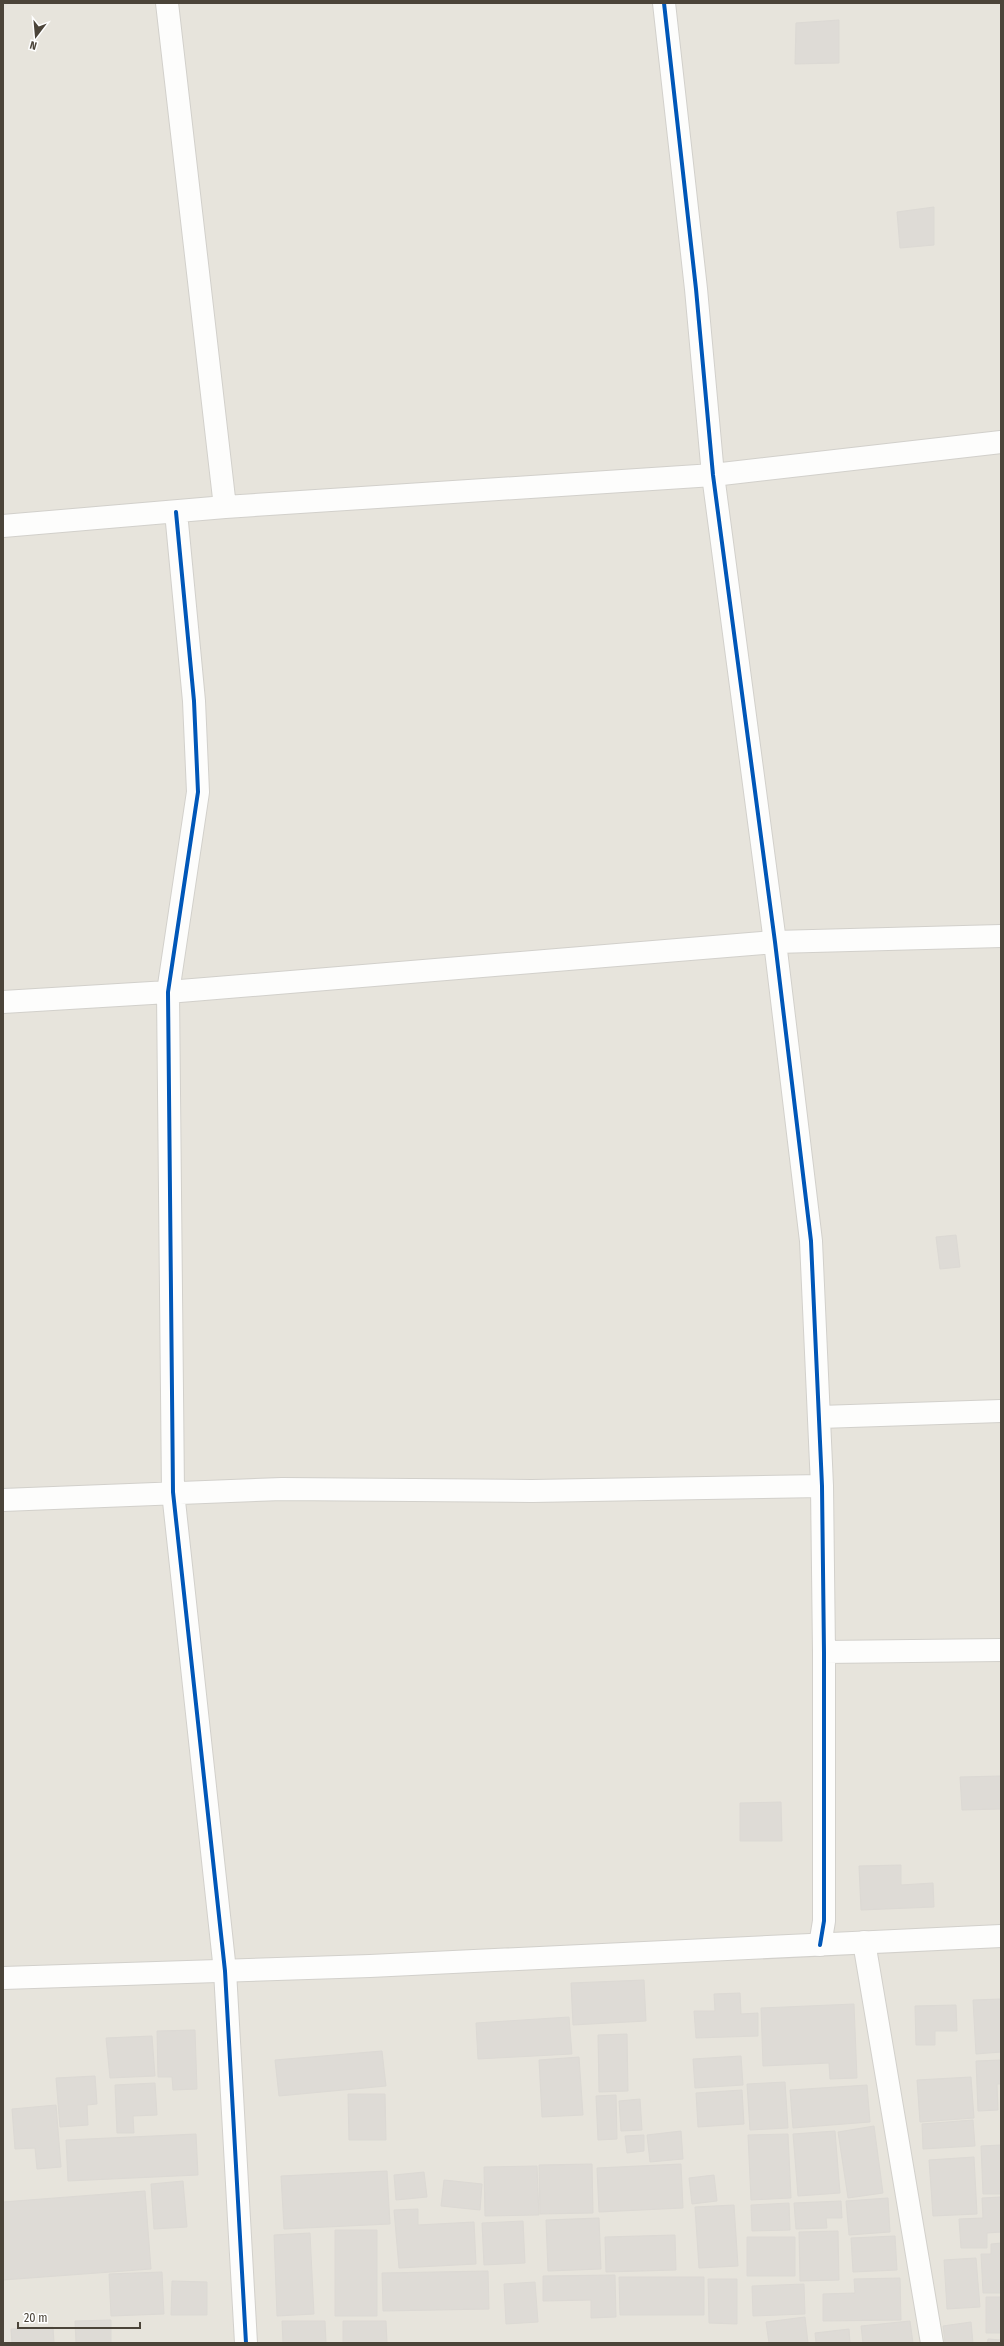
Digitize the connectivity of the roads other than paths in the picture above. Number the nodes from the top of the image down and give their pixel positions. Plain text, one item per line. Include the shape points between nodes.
1 (167, 3) edge
2 (664, 3) edge
3 (1001, 442) edge
4 (714, 475) junction
5 (225, 506) junction
6 (176, 512) junction
7 (3, 526) edge
8 (1001, 936) edge
9 (775, 942) junction
10 (168, 992) junction
11 (3, 1002) edge
12 (1001, 1411) edge
13 (820, 1417) junction
14 (822, 1486) junction
15 (173, 1492) junction
16 (3, 1500) edge
17 (1001, 1650) edge
18 (824, 1652) junction
19 (1001, 1936) edge
20 (864, 1942) junction
21 (820, 1945) junction
22 (225, 1971) junction
23 (3, 1978) edge
24 (246, 2343) edge
25 (932, 2343) edge

1 - 5 street
2 - 4 street
3 - 4 street
4 - 5 street
4 - 9 street
5 - 6 street
6 - 7 street
6 - 10 street via 194,701 198,792
8 - 9 street
9 - 10 street
9 - 13 street via 811,1241
10 - 11 street
10 - 15 street
12 - 13 street
13 - 14 street
14 - 15 street via 532,1491 282,1489
14 - 18 street
15 - 16 street
15 - 22 street
17 - 18 street
18 - 21 street via 824,1921
19 - 20 street
20 - 21 street
20 - 25 street
21 - 22 street
22 - 23 street
22 - 24 street

